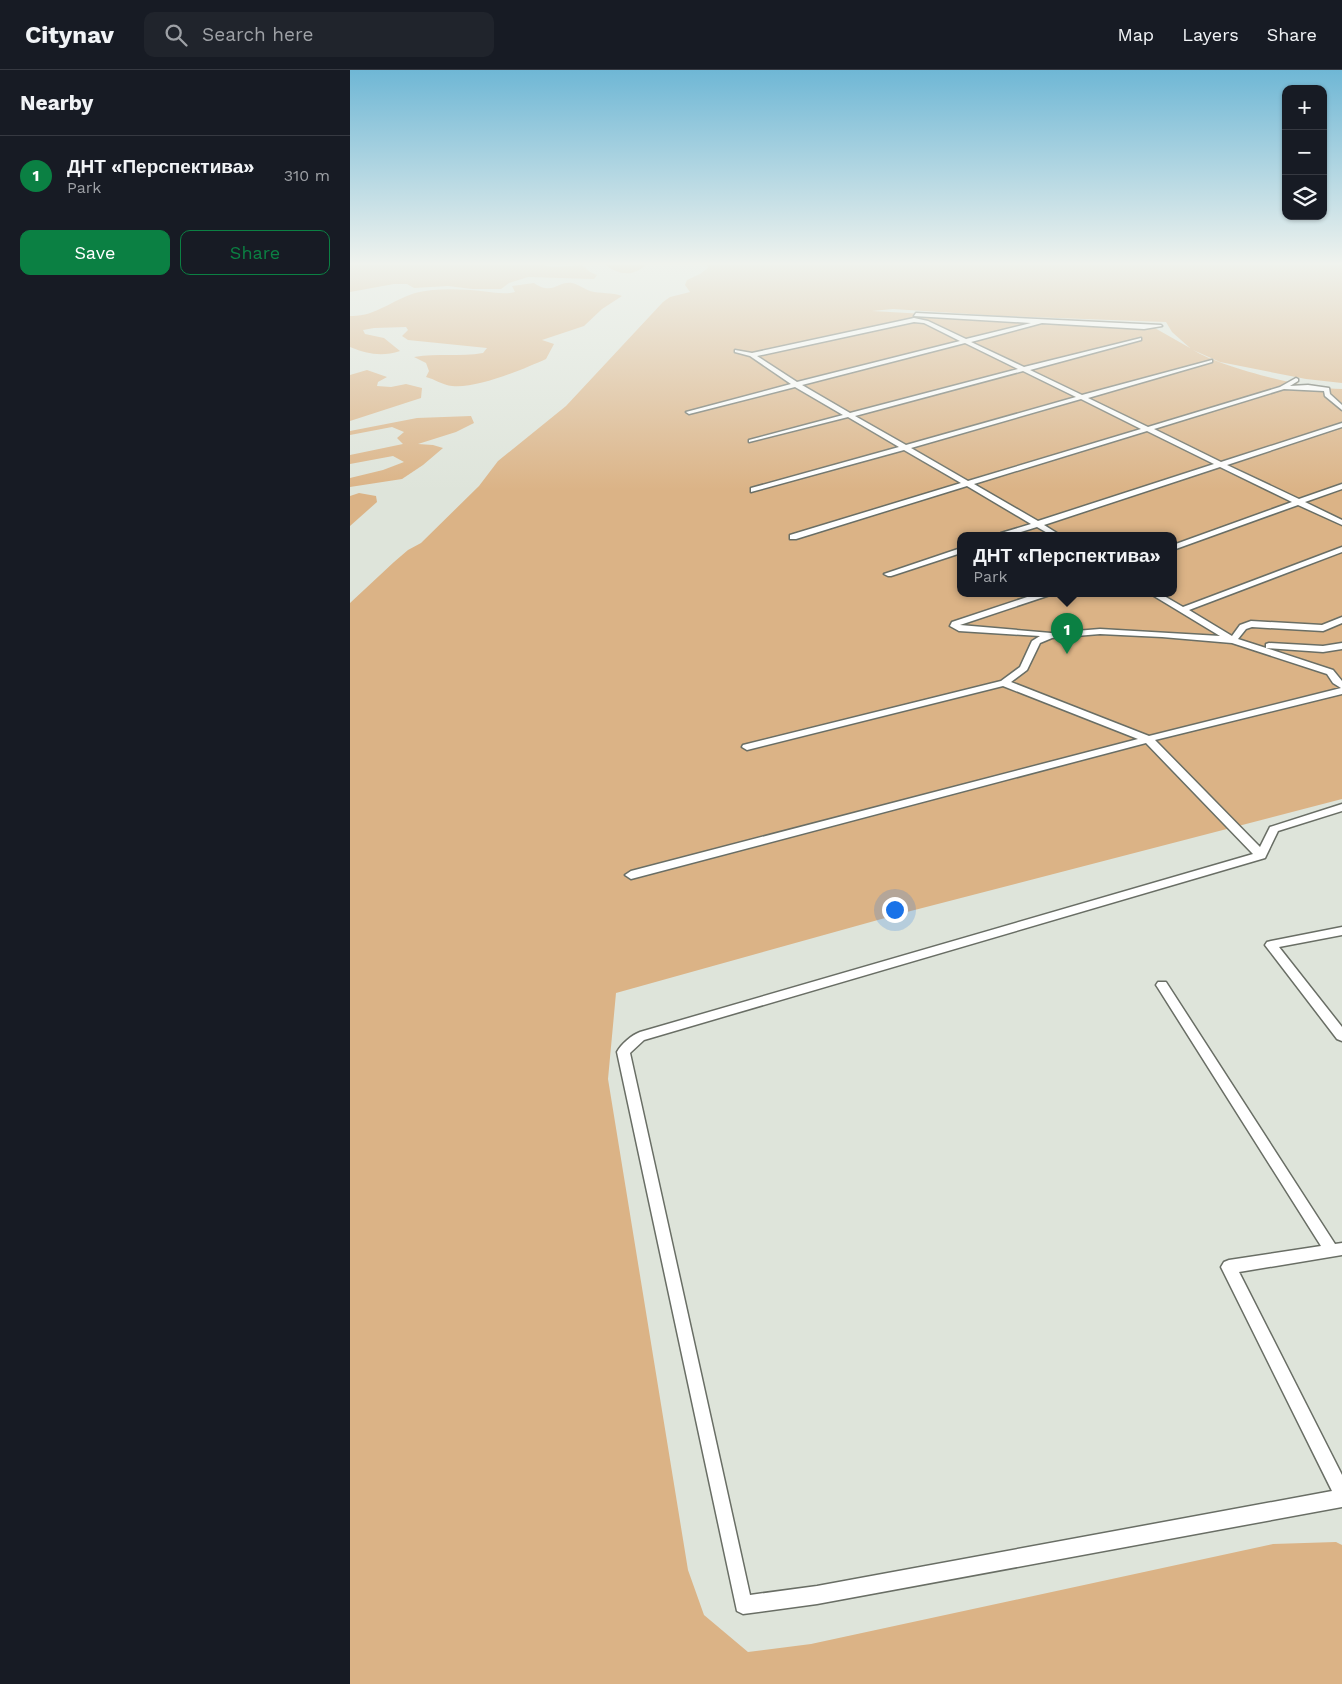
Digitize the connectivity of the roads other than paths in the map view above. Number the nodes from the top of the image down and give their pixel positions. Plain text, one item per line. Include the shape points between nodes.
1 (820, 340) edge
2 (964, 340) edge
3 (974, 340) edge
4 (1134, 340) edge
5 (968, 342) junction
6 (737, 351) dead end
7 (752, 355) junction
8 (1210, 361) dead end
9 (1022, 370) junction
10 (1296, 380) dead end
11 (797, 385) junction
12 (1282, 388) junction
13 (1082, 398) junction
14 (1342, 408) edge
15 (690, 412) dead end
16 (851, 414) junction
17 (1342, 425) edge
18 (1147, 430) junction
19 (751, 441) dead end
20 (908, 448) junction
21 (1218, 464) junction
22 (968, 483) junction
23 (1342, 486) edge
24 (754, 490) dead end
25 (1298, 502) junction
26 (1342, 523) edge
27 (1037, 524) junction
28 (1013, 532) edge
29 (1051, 532) edge
30 (793, 538) dead end
31 (1177, 547) edge
32 (1342, 549) edge
33 (957, 551) edge
34 (888, 574) dead end
35 (1035, 597) edge
36 (1160, 597) edge
37 (1182, 610) junction
38 (1342, 620) edge
39 (1050, 634) junction
40 (1233, 640) junction
41 (1242, 644) junction
42 (1342, 646) edge
43 (1004, 683) junction
44 (1342, 686) edge
45 (1342, 691) edge
46 (1148, 739) junction
47 (747, 747) dead end
48 (1342, 807) edge
49 (1261, 856) junction
50 (631, 876) dead end
51 (1342, 931) edge
52 (1162, 986) dead end
53 (1342, 1036) edge
54 (1337, 1250) edge
55 (1342, 1493) edge
56 (1342, 1498) edge

1 - 7 street
2 - 5 street
3 - 5 street
4 - 9 street
5 - 9 street
5 - 11 street
6 - 7 street
7 - 11 street
8 - 13 street
9 - 13 street
9 - 16 street
10 - 12 street
11 - 15 street
11 - 16 street
12 - 14 street via 1327,389 1327,395
12 - 18 street
13 - 18 street
13 - 20 street
16 - 19 street
16 - 20 street
17 - 21 street
18 - 21 street
18 - 22 street
20 - 22 street
20 - 24 street
21 - 25 street
21 - 27 street
22 - 27 street
22 - 30 street
23 - 25 street
25 - 26 street
25 - 31 street
27 - 28 street
27 - 29 street
32 - 37 street
33 - 34 street
35 - 39 street via 954,626
36 - 37 street
37 - 40 street
38 - 40 street via 1323,628 1251,624 1243,627
39 - 40 street via 1152,633
39 - 43 street via 1036,641 1024,668
40 - 41 street
41 - 42 street via 1307,649
41 - 44 street via 1330,672
43 - 46 street
43 - 47 street
45 - 46 street
46 - 49 street
46 - 50 street
48 - 49 street via 1274,829
49 - 56 street via 640,1037 622,1052 743,1605
51 - 53 street via 1271,945
52 - 54 street
54 - 55 street via 1229,1267

